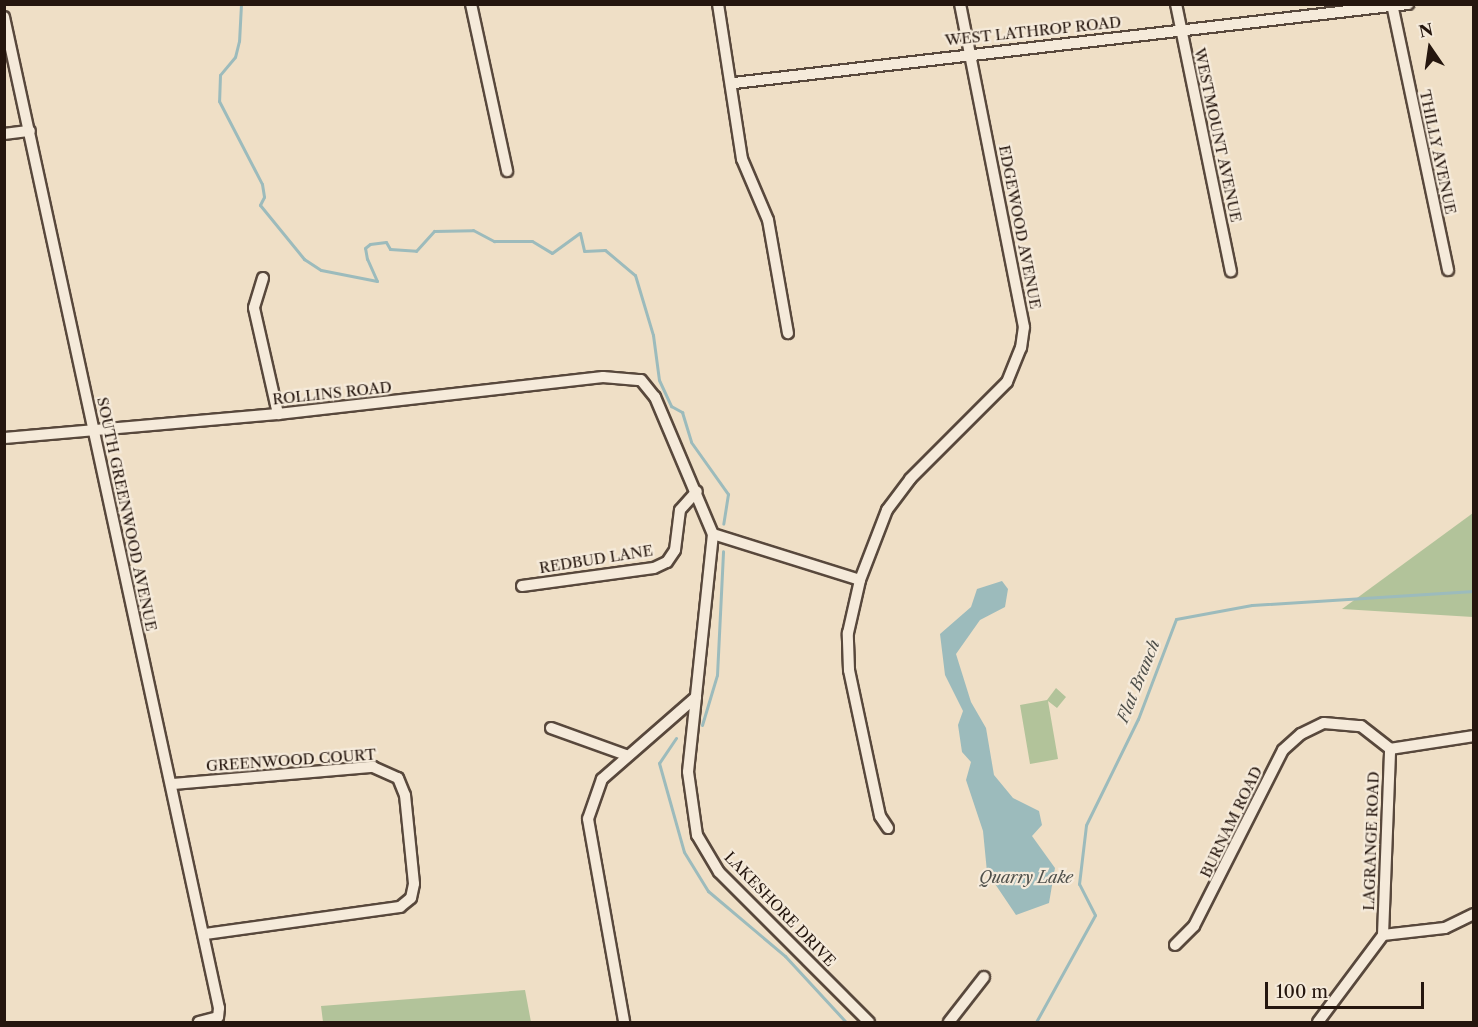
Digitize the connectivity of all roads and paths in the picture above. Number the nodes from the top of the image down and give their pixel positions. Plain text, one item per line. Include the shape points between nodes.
1 (471, 4) edge
2 (718, 4) edge
3 (960, 4) edge
4 (1176, 4) edge
5 (1408, 4) edge
6 (1392, 5) edge
7 (4, 17) edge
8 (1181, 29) junction
9 (970, 53) junction
10 (734, 83) junction
11 (30, 131) junction
12 (4, 134) edge
13 (507, 171) dead end
14 (1448, 270) dead end
15 (1231, 271) dead end
16 (263, 278) dead end
17 (788, 333) dead end
18 (278, 414) junction
19 (94, 430) junction
20 (4, 438) edge
21 (697, 491) junction
22 (713, 534) junction
23 (860, 580) junction
24 (522, 586) dead end
25 (696, 697) junction
26 (551, 728) dead end
27 (1473, 736) edge
28 (1390, 749) junction
29 (626, 755) junction
30 (173, 784) junction
31 (888, 828) dead end
32 (1473, 914) edge
33 (205, 934) junction
34 (1383, 935) junction
35 (1175, 945) dead end
36 (984, 976) dead end
37 (199, 1023) edge
38 (624, 1023) edge
39 (869, 1023) edge
40 (949, 1023) edge
41 (1318, 1023) edge

1 - 13 street
2 - 10 street
3 - 9 street, EDGEWOOD AVENUE
4 - 8 street, WESTMOUNT AVENUE
5 - 6 street, WEST LATHROP ROAD
6 - 8 street, WEST LATHROP ROAD
6 - 14 street, THILLY AVENUE
7 - 11 street, SOUTH GREENWOOD AVENUE
8 - 9 street, WEST LATHROP ROAD
8 - 15 street, WESTMOUNT AVENUE
9 - 10 street, WEST LATHROP ROAD
9 - 23 street, EDGEWOOD AVENUE via 1022,300 1021,348 1007,382 910,479 887,510
10 - 17 street via 742,159 768,220
11 - 12 street
11 - 19 street, SOUTH GREENWOOD AVENUE
16 - 18 street via 254,308
18 - 19 street, ROLLINS ROAD
18 - 21 street, ROLLINS ROAD via 623,376 641,381 655,397
19 - 20 street, ROLLINS ROAD
19 - 30 street, SOUTH GREENWOOD AVENUE via 149,696
21 - 22 street
21 - 24 street, REDBUD LANE via 680,510 675,550 667,562 654,568
22 - 23 street
22 - 25 street, LAKESHORE DRIVE
23 - 31 street, EDGEWOOD AVENUE via 848,633 849,670 880,816
25 - 29 street
25 - 39 street, LAKESHORE DRIVE via 688,772 697,835 719,872
26 - 29 street
27 - 28 street
28 - 34 street, LAGRANGE ROAD
28 - 35 street, BURNAM ROAD via 1361,726 1324,723 1301,734 1283,750 1194,926
29 - 38 street via 602,779 588,819
30 - 33 street, SOUTH GREENWOOD AVENUE
30 - 33 street, GREENWOOD COURT via 373,767 398,778 405,795 414,884 411,898 400,907
32 - 34 street via 1445,928
33 - 37 street, SOUTH GREENWOOD AVENUE via 218,1017
34 - 41 street
36 - 40 street

